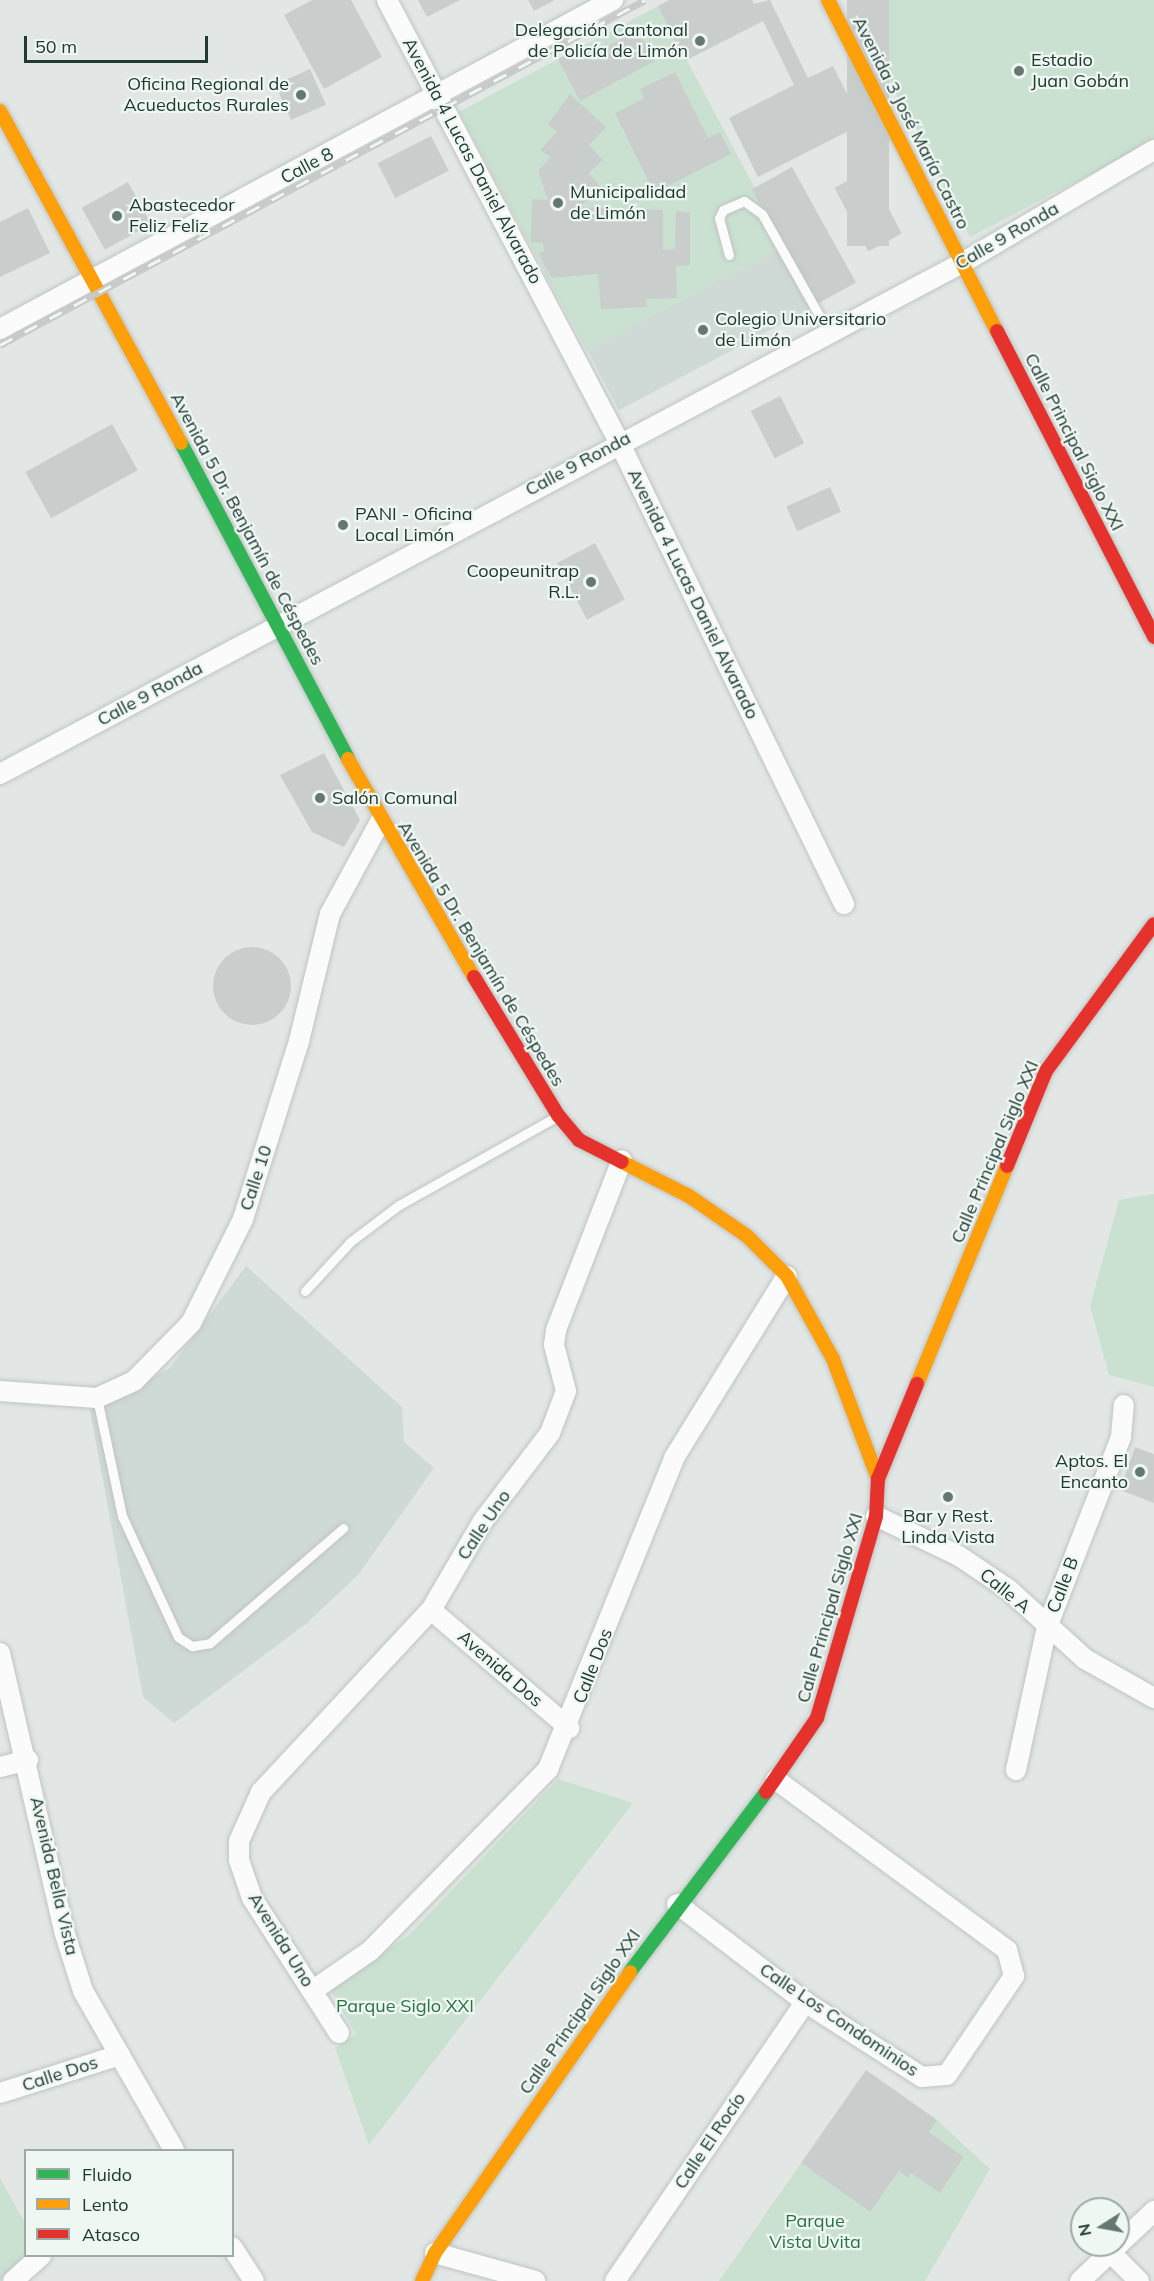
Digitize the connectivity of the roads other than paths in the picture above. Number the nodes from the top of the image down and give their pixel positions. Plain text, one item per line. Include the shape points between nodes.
1 (387, 0) edge
2 (613, 0) edge
3 (828, 0) edge
4 (439, 96) junction
5 (0, 111) edge
6 (1154, 150) edge
7 (729, 255) dead end
8 (962, 263) junction
9 (91, 282) junction
10 (0, 329) edge
11 (829, 333) junction
12 (619, 442) junction
13 (281, 624) junction
14 (1154, 637) edge
15 (0, 774) edge
16 (380, 822) junction
17 (844, 904) dead end
18 (1154, 924) edge
19 (1149, 938) edge
20 (558, 1115) junction
21 (622, 1160) junction
22 (787, 1276) junction
23 (305, 1292) dead end
24 (0, 1392) edge
25 (98, 1398) junction
26 (1124, 1405) dead end
27 (878, 1479) junction
28 (876, 1516) junction
29 (343, 1528) dead end
30 (431, 1610) junction
31 (1047, 1626) junction
32 (0, 1653) edge
33 (1154, 1698) edge
34 (569, 1728) junction
35 (28, 1760) junction
36 (0, 1767) edge
37 (1016, 1770) dead end
38 (777, 1780) junction
39 (239, 1842) joint
40 (677, 1904) junction
41 (312, 1990) junction
42 (805, 2002) junction
43 (339, 2033) dead end
44 (120, 2055) junction
45 (0, 2093) edge
46 (173, 2149) edge
47 (1154, 2211) edge
48 (1130, 2233) edge
49 (234, 2250) edge
50 (435, 2253) junction
51 (40, 2257) edge
52 (1105, 2257) edge
53 (1122, 2257) edge
54 (13, 2281) edge
55 (254, 2281) edge
56 (422, 2281) edge
57 (535, 2281) edge
58 (615, 2281) edge
59 (1080, 2281) edge
60 (1139, 2281) edge

1 - 4 street, Avenida 4 Lucas Daniel Alvarado
2 - 4 street, Calle 8
3 - 8 street, Avenida 3 José María Castro
4 - 9 street, Calle 8
4 - 12 street, Avenida 4 Lucas Daniel Alvarado
5 - 9 street, Avenida 5 Dr. Benjamín de Céspedes
6 - 8 street, Calle 9 Ronda
7 - 11 lane via 719,218 723,210 744,201 762,214
8 - 11 street, Calle 9 Ronda
8 - 14 street, Calle Principal Siglo XXI
9 - 10 street, Calle 8
9 - 13 street, Avenida 5 Dr. Benjamín de Céspedes
11 - 12 street, Calle 9 Ronda
12 - 13 street, Calle 9 Ronda
12 - 17 street, Avenida 4 Lucas Daniel Alvarado
13 - 15 street, Calle 9 Ronda
13 - 16 street, Avenida 5 Dr. Benjamín de Céspedes
16 - 20 street, Avenida 5 Dr. Benjamín de Céspedes
16 - 25 street, Calle 10 via 330,914 292,1064 243,1219 213,1284 190,1323 134,1381
18 - 19 street, Calle Principal Siglo XXI
19 - 27 street, Calle Principal Siglo XXI via 1046,1071
20 - 21 street, Avenida 5 Dr. Benjamín de Céspedes via 579,1140
20 - 23 lane via 399,1205 351,1242
21 - 22 street, Avenida 5 Dr. Benjamín de Céspedes via 689,1196 747,1236
21 - 30 street, Calle Uno via 555,1329 554,1345 566,1391 561,1409 550,1433 483,1521
22 - 27 street, Avenida 5 Dr. Benjamín de Céspedes via 833,1359
22 - 34 street, Calle Dos via 674,1458
24 - 25 street, Calle 10
25 - 29 lane via 122,1516 178,1637 192,1646 210,1643
26 - 31 street, Calle B via 1121,1437
27 - 28 street, Calle Principal Siglo XXI
28 - 31 street, Calle A via 959,1556 1008,1589
28 - 38 street, Calle Principal Siglo XXI via 818,1718
30 - 34 street, Avenida Dos
30 - 39 street, Calle Uno via 261,1792
31 - 33 street, Calle A via 1085,1659
31 - 37 street, Calle B
32 - 35 street, Avenida Bella Vista
34 - 41 street, Calle Dos via 548,1769 386,1934
35 - 36 street
35 - 44 street, Avenida Bella Vista via 64,1931 83,1991
38 - 40 street, Calle Principal Siglo XXI
38 - 42 street, Calle Los Condominios via 1000,1941 1013,1964 1014,1977 947,2075 935,2079 922,2077
39 - 41 street, Avenida Uno via 239,1860 252,1898
40 - 42 street, Calle Los Condominios
40 - 50 street, Calle Principal Siglo XXI
41 - 43 street, Avenida Uno
42 - 58 street, Calle El Rocío
44 - 45 street, Calle Dos
44 - 46 street, Avenida Bella Vista
47 - 48 street
49 - 55 street
50 - 56 street, Calle Principal Siglo XXI
50 - 57 street
51 - 54 street
52 - 59 street
53 - 60 street

